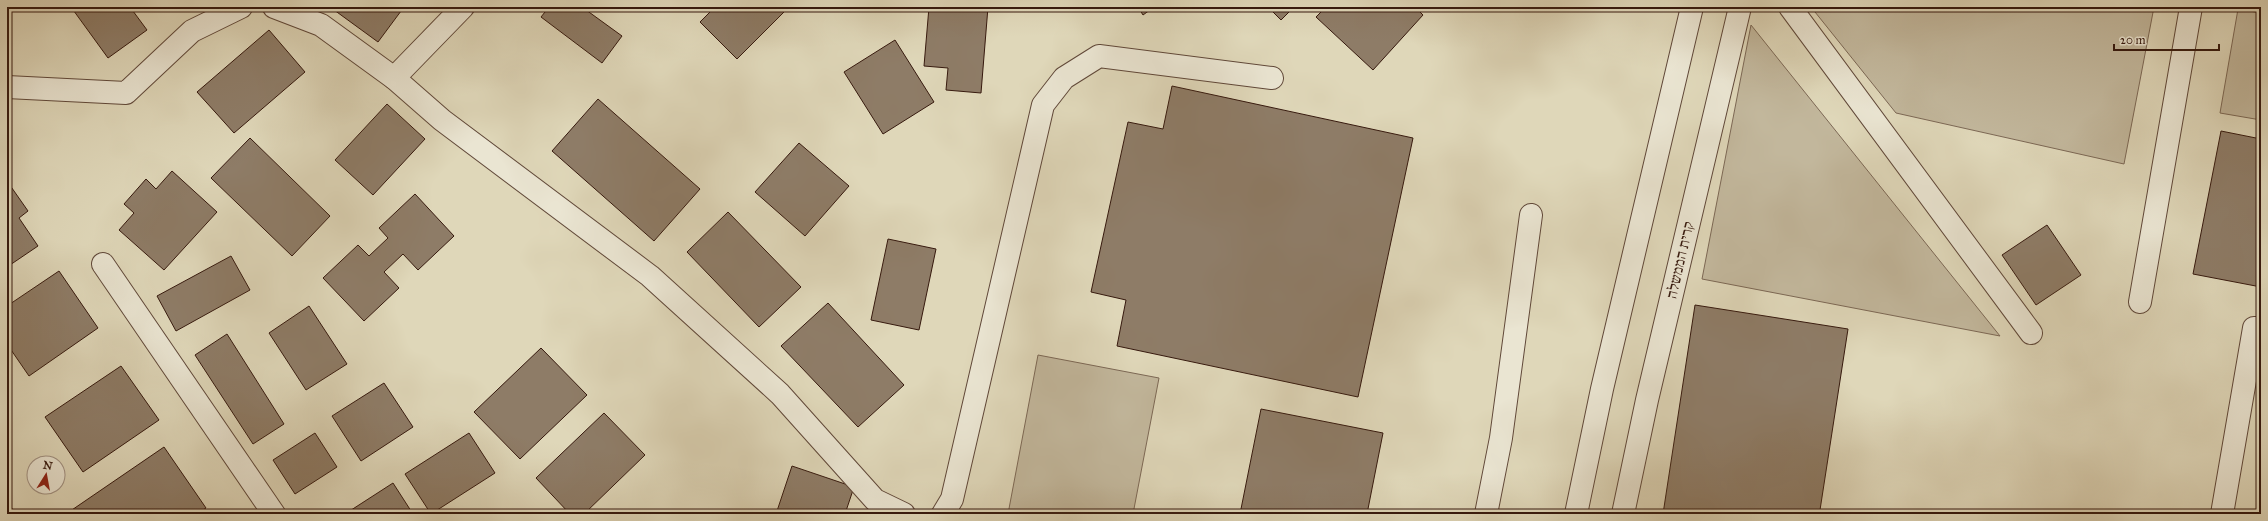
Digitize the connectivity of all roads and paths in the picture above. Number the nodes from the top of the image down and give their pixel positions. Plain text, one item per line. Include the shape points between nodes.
1 (241, 7) edge
2 (274, 7) edge
3 (463, 7) edge
4 (1692, 7) edge
5 (1740, 7) edge
6 (1790, 7) edge
7 (2191, 7) edge
8 (394, 78) junction
9 (1272, 78) dead end
10 (7, 87) edge
11 (1531, 215) dead end
12 (103, 264) dead end
13 (2140, 302) dead end
14 (2261, 330) edge
15 (2031, 333) dead end
16 (873, 507) edge
17 (274, 514) edge
18 (904, 514) edge
19 (942, 514) edge
20 (1486, 514) edge
21 (1576, 514) edge
22 (1623, 514) edge
23 (2222, 514) edge

1 - 10 street via 192,31 126,93
2 - 8 street via 321,25
3 - 8 street
4 - 21 street via 1602,389
5 - 22 street, קרית הממשלה via 1647,400
6 - 15 street
7 - 13 street
8 - 16 street via 442,120 650,276 780,394
9 - 19 street via 1099,56 1064,78 1043,105 952,499
11 - 20 street via 1501,438
12 - 17 street
14 - 23 street via 2254,328
16 - 18 street

